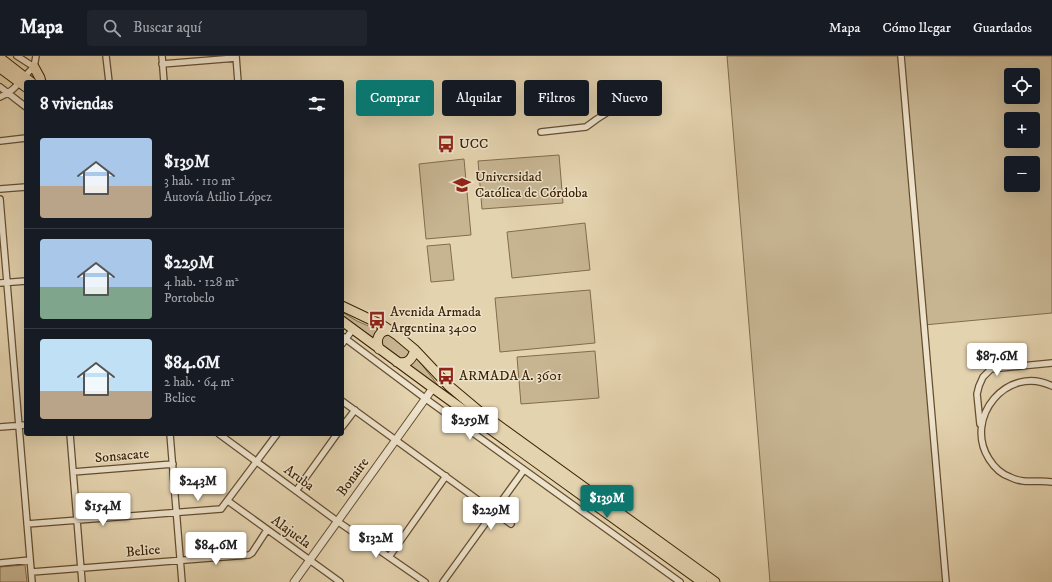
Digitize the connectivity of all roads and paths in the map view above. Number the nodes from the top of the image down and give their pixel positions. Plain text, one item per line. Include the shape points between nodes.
1 (17, 56) edge
2 (36, 56) edge
3 (106, 56) edge
4 (162, 56) edge
5 (901, 56) edge
6 (236, 57) edge
7 (0, 58) edge
8 (162, 64) junction
9 (34, 67) junction
10 (0, 68) edge
11 (24, 80) edge
12 (40, 80) edge
13 (109, 80) edge
14 (164, 80) edge
15 (238, 80) edge
16 (23, 82) edge
17 (0, 87) edge
18 (9, 94) junction
19 (0, 97) edge
20 (24, 105) edge
21 (602, 116) edge
22 (541, 132) dead end
23 (24, 138) edge
24 (0, 141) edge
25 (24, 187) edge
26 (0, 189) edge
27 (0, 199) edge
28 (24, 281) edge
29 (8, 282) junction
30 (0, 283) edge
31 (344, 307) edge
32 (344, 322) edge
33 (353, 329) junction
34 (390, 330) junction
35 (344, 338) edge
36 (379, 348) junction
37 (415, 350) junction
38 (397, 362) junction
39 (1052, 363) edge
40 (1052, 386) edge
41 (433, 388) junction
42 (426, 399) junction
43 (344, 402) edge
44 (355, 410) junction
45 (344, 424) edge
46 (19, 425) junction
47 (24, 425) edge
48 (0, 427) edge
49 (981, 430) junction
50 (70, 436) edge
51 (170, 436) edge
52 (222, 436) edge
53 (276, 436) edge
54 (336, 436) edge
55 (396, 440) junction
56 (257, 462) junction
57 (173, 464) junction
58 (524, 470) junction
59 (73, 472) junction
60 (446, 476) junction
61 (1052, 478) edge
62 (1045, 481) junction
63 (1052, 482) edge
64 (296, 491) junction
65 (228, 501) junction
66 (177, 512) junction
67 (494, 512) junction
68 (77, 520) junction
69 (337, 521) junction
70 (27, 524) junction
71 (511, 524) dead end
72 (267, 530) junction
73 (389, 558) junction
74 (30, 560) junction
75 (180, 560) junction
76 (309, 560) junction
77 (0, 563) edge
78 (81, 569) junction
79 (32, 572) junction
80 (32, 582) edge
81 (82, 582) edge
82 (182, 582) edge
83 (294, 582) edge
84 (340, 582) edge
85 (425, 582) edge
86 (443, 582) edge
87 (680, 582) edge
88 (702, 582) edge
89 (715, 582) edge
90 (946, 582) edge

1 - 9 street
2 - 9 street
3 - 13 street
4 - 8 street
5 - 90 street
6 - 8 street
6 - 15 street
7 - 16 main road
8 - 14 street
9 - 11 street
9 - 12 main road
10 - 16 main road
16 - 18 street
17 - 18 street
18 - 19 street
18 - 20 street
21 - 22 street via 586,127
23 - 24 street
25 - 26 street
27 - 29 street
28 - 29 street
29 - 30 street
29 - 46 street
31 - 34 main road
32 - 33 main road
33 - 35 street
33 - 36 main road
34 - 36 main road via 384,331 378,337
34 - 37 main road
35 - 42 street
36 - 38 main road
37 - 38 main road via 409,361
37 - 89 main road via 449,386 480,412
38 - 41 main road
39 - 49 street via 991,369 978,386
40 - 49 street via 1034,381 1008,387 997,395 988,407
41 - 42 street, Bonaire
41 - 88 main road
42 - 55 street, Bonaire
42 - 58 street
43 - 44 street
44 - 45 street
44 - 55 street
46 - 47 street
46 - 48 street
46 - 70 street
49 - 62 street via 986,454 1001,472 1020,481
50 - 59 street
51 - 57 street
52 - 56 street, Aruba
53 - 56 street
54 - 64 street
55 - 60 street
55 - 69 street, Bonaire
56 - 64 street, Aruba
56 - 65 street
57 - 59 street, Sonsacate
57 - 66 street
58 - 67 street
58 - 87 street
59 - 68 street
60 - 67 street
60 - 73 street
61 - 62 street
62 - 63 street
64 - 69 street, Aruba
65 - 66 street via 221,509
65 - 72 street, Alajuela
66 - 68 street
66 - 75 street
67 - 71 street
67 - 86 street
68 - 70 street
68 - 78 street
69 - 73 street, Aruba
69 - 76 street, Bonaire
70 - 74 street
72 - 75 street, Belice via 250,555
72 - 76 street, Alajuela
73 - 85 street, Aruba
74 - 77 street
74 - 79 street
75 - 78 street, Belice
75 - 82 street
76 - 83 street, Bonaire
76 - 84 street, Alajuela
78 - 79 street, Belice
78 - 81 street
79 - 80 street

